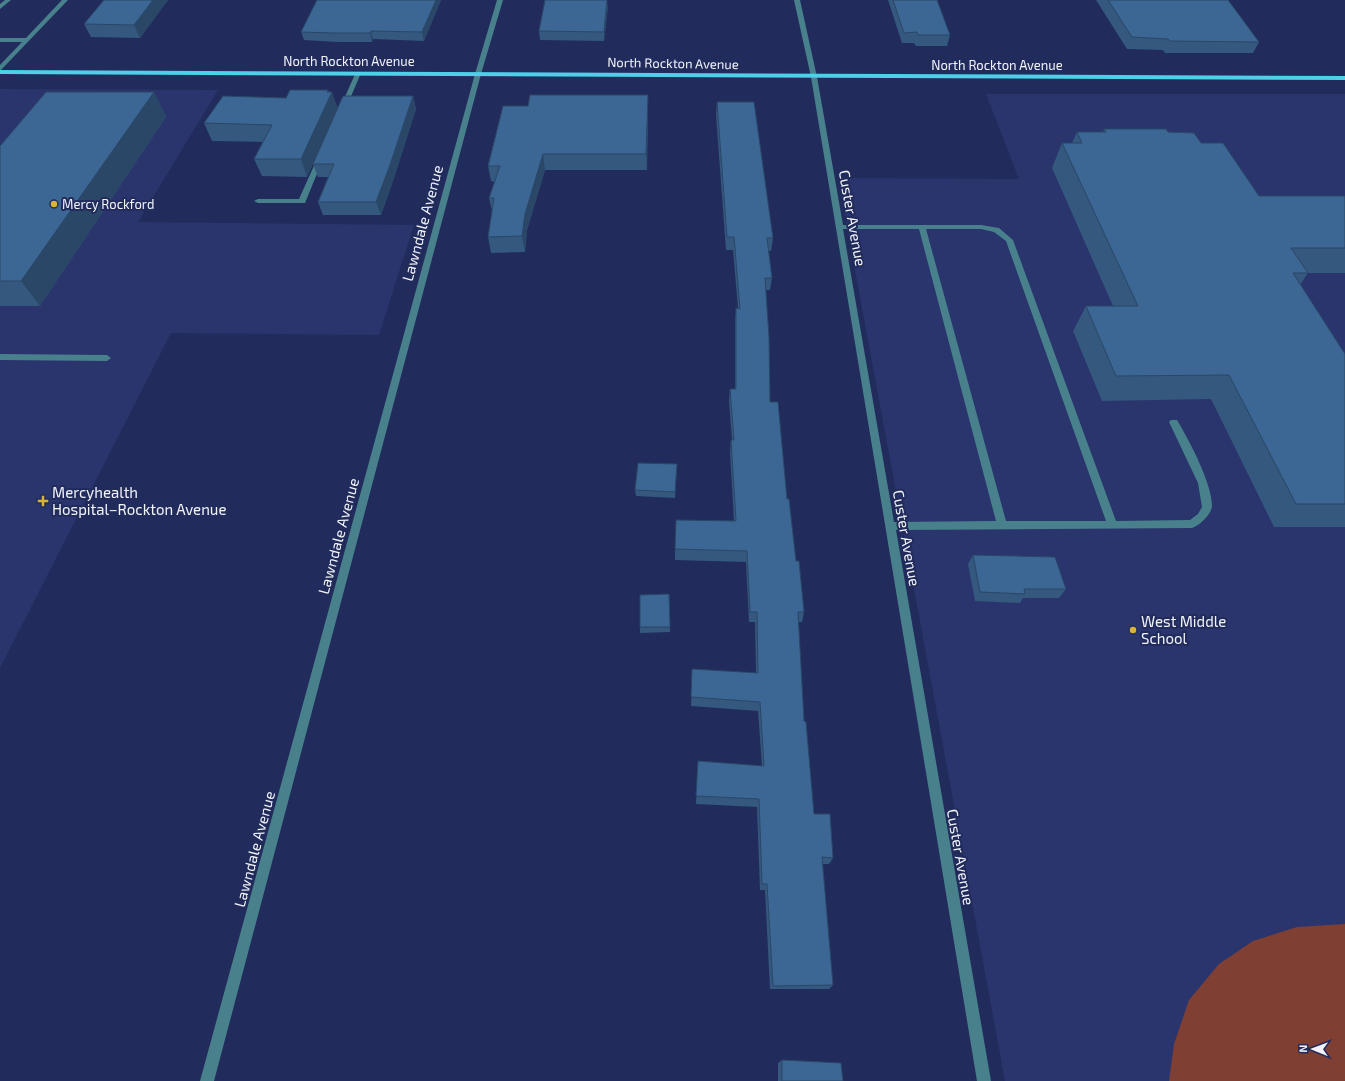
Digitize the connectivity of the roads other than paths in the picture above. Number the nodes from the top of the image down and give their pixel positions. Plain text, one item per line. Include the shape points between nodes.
1 (8, 0) edge
2 (65, 0) edge
3 (500, 0) edge
4 (797, 0) edge
5 (0, 7) edge
6 (0, 40) edge
7 (27, 40) junction
8 (0, 70) edge
9 (358, 73) junction
10 (478, 74) junction
11 (814, 77) junction
12 (1345, 78) edge
13 (340, 116) edge
14 (324, 151) edge
15 (258, 201) dead end
16 (839, 227) junction
17 (922, 227) junction
18 (0, 357) edge
19 (107, 358) dead end
20 (1174, 422) dead end
21 (1112, 524) junction
22 (1002, 525) junction
23 (890, 526) junction
24 (207, 1081) edge
25 (984, 1081) edge

1 - 5 street
2 - 7 street
3 - 10 street, Lawndale Avenue
4 - 11 street, Custer Avenue
6 - 7 street
7 - 8 street
8 - 9 main road, North Rockton Avenue
9 - 10 main road, North Rockton Avenue
9 - 13 street
10 - 11 main road, North Rockton Avenue
10 - 24 street, Lawndale Avenue
11 - 12 main road, North Rockton Avenue
11 - 16 street, Custer Avenue
14 - 15 street via 302,201
16 - 17 street
16 - 23 street, Custer Avenue
17 - 21 street via 981,227 996,230 1009,240
17 - 22 street
18 - 19 street
20 - 21 street via 1203,483 1207,507 1201,517 1192,524
21 - 22 street
22 - 23 street
23 - 25 street, Custer Avenue

